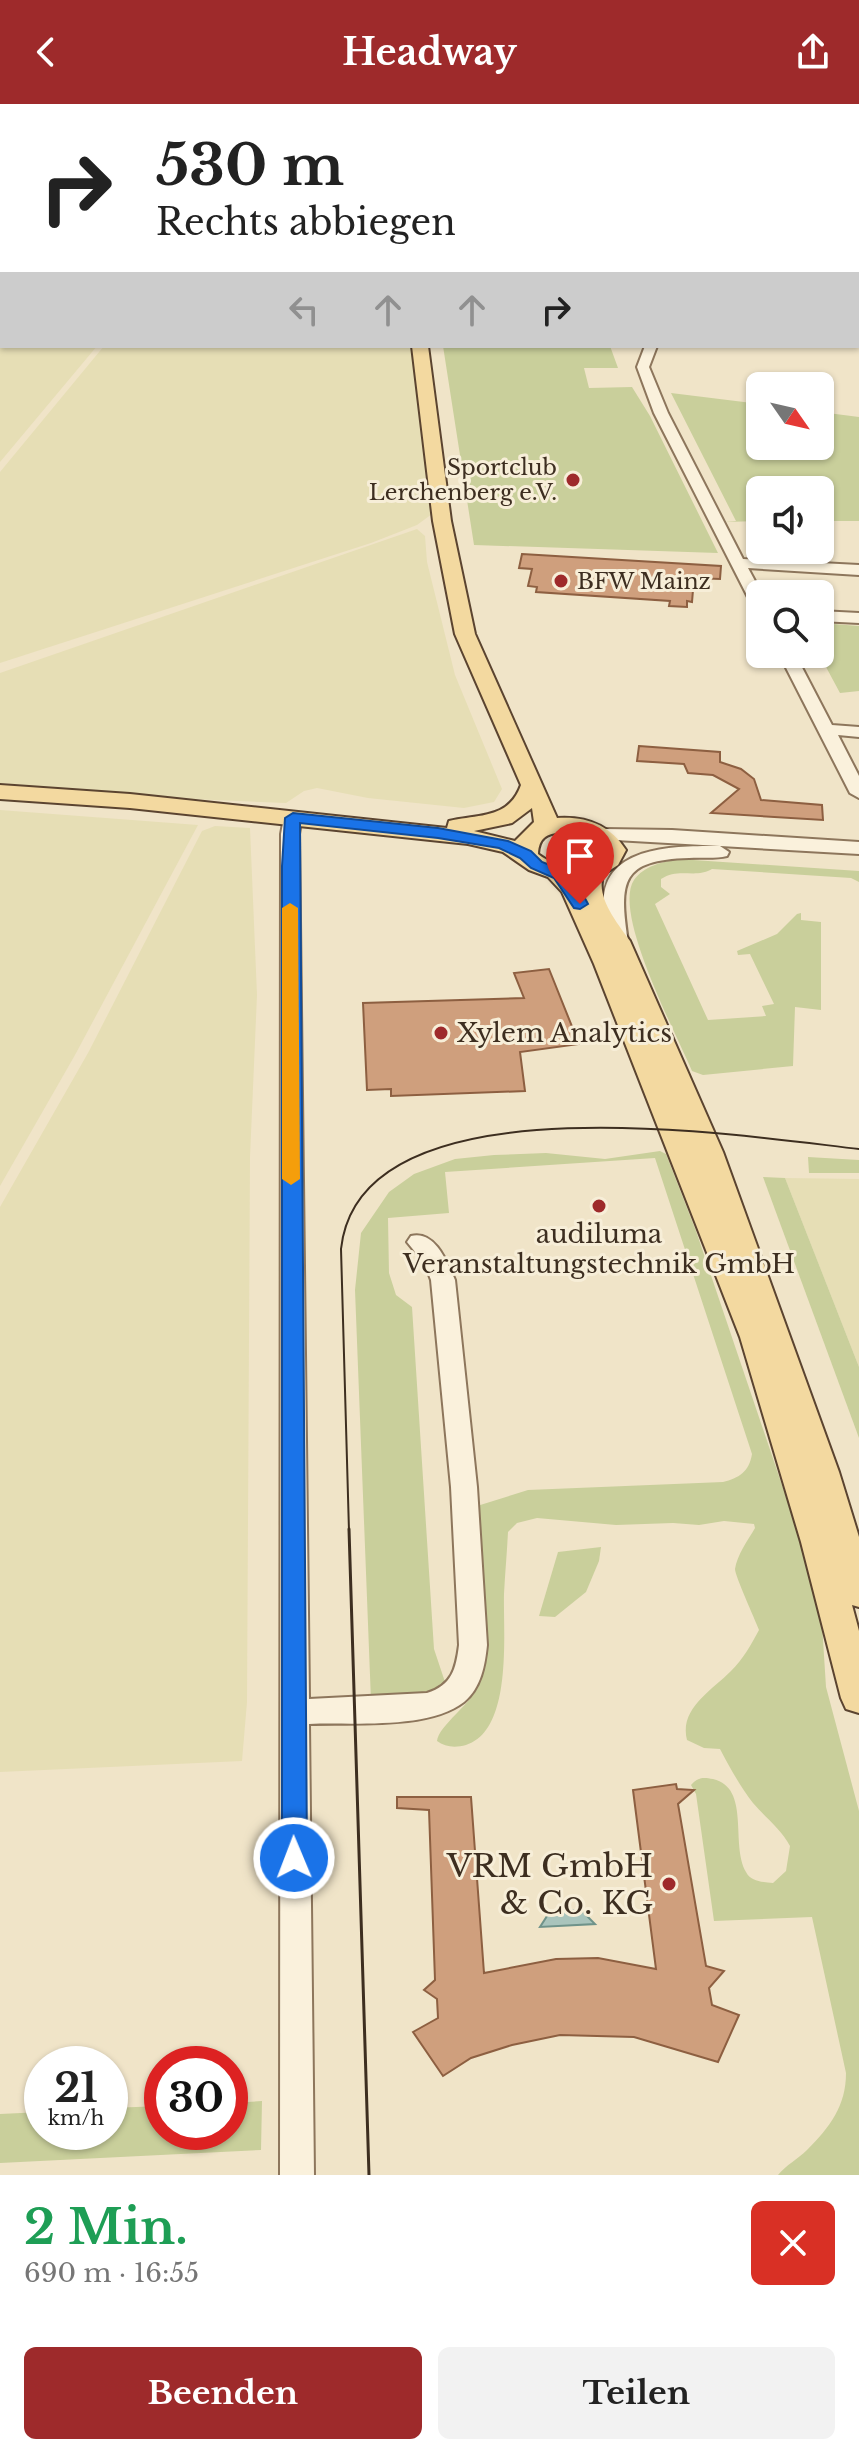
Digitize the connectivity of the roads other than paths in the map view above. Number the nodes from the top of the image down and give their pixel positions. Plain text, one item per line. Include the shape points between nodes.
1 (420, 348) edge
2 (650, 348) edge
3 (737, 563) junction
4 (859, 570) edge
5 (746, 580) edge
6 (457, 601) junction
7 (834, 617) edge
8 (859, 618) edge
9 (794, 668) edge
10 (824, 729) junction
11 (859, 732) edge
12 (533, 784) junction
13 (0, 792) edge
14 (859, 793) edge
15 (130, 801) junction
16 (293, 818) junction
17 (457, 826) junction
18 (579, 826) junction
19 (533, 839) junction
20 (859, 848) edge
21 (737, 852) junction
22 (604, 853) junction
23 (859, 861) edge
24 (556, 872) junction
25 (618, 941) junction
26 (419, 1242) dead end
27 (859, 1593) edge
28 (859, 1698) edge
29 (293, 1712) junction
30 (297, 2175) edge

1 - 6 main road
2 - 3 street via 644,362 661,413
3 - 4 street
3 - 5 street
6 - 12 main road via 473,655
6 - 18 main road via 561,811
7 - 8 street
9 - 10 street
10 - 11 street
10 - 14 street
12 - 17 main road via 526,803 514,813 489,823
12 - 19 main road via 546,818
13 - 15 main road
15 - 16 main road
15 - 17 main road via 246,804
16 - 19 main road via 503,844
16 - 29 street
17 - 19 main road
18 - 19 main road via 562,825
18 - 22 main road
19 - 24 main road via 537,865
20 - 22 street via 672,836
21 - 22 street via 640,847
21 - 23 street
21 - 25 street via 662,854 625,870 613,894
22 - 24 main road
22 - 25 main road via 588,883 604,923
24 - 28 main road via 573,889 607,964 755,1337
25 - 27 main road via 709,1152
26 - 29 street via 443,1280 464,1487 471,1670 455,1692 427,1706
29 - 30 street

